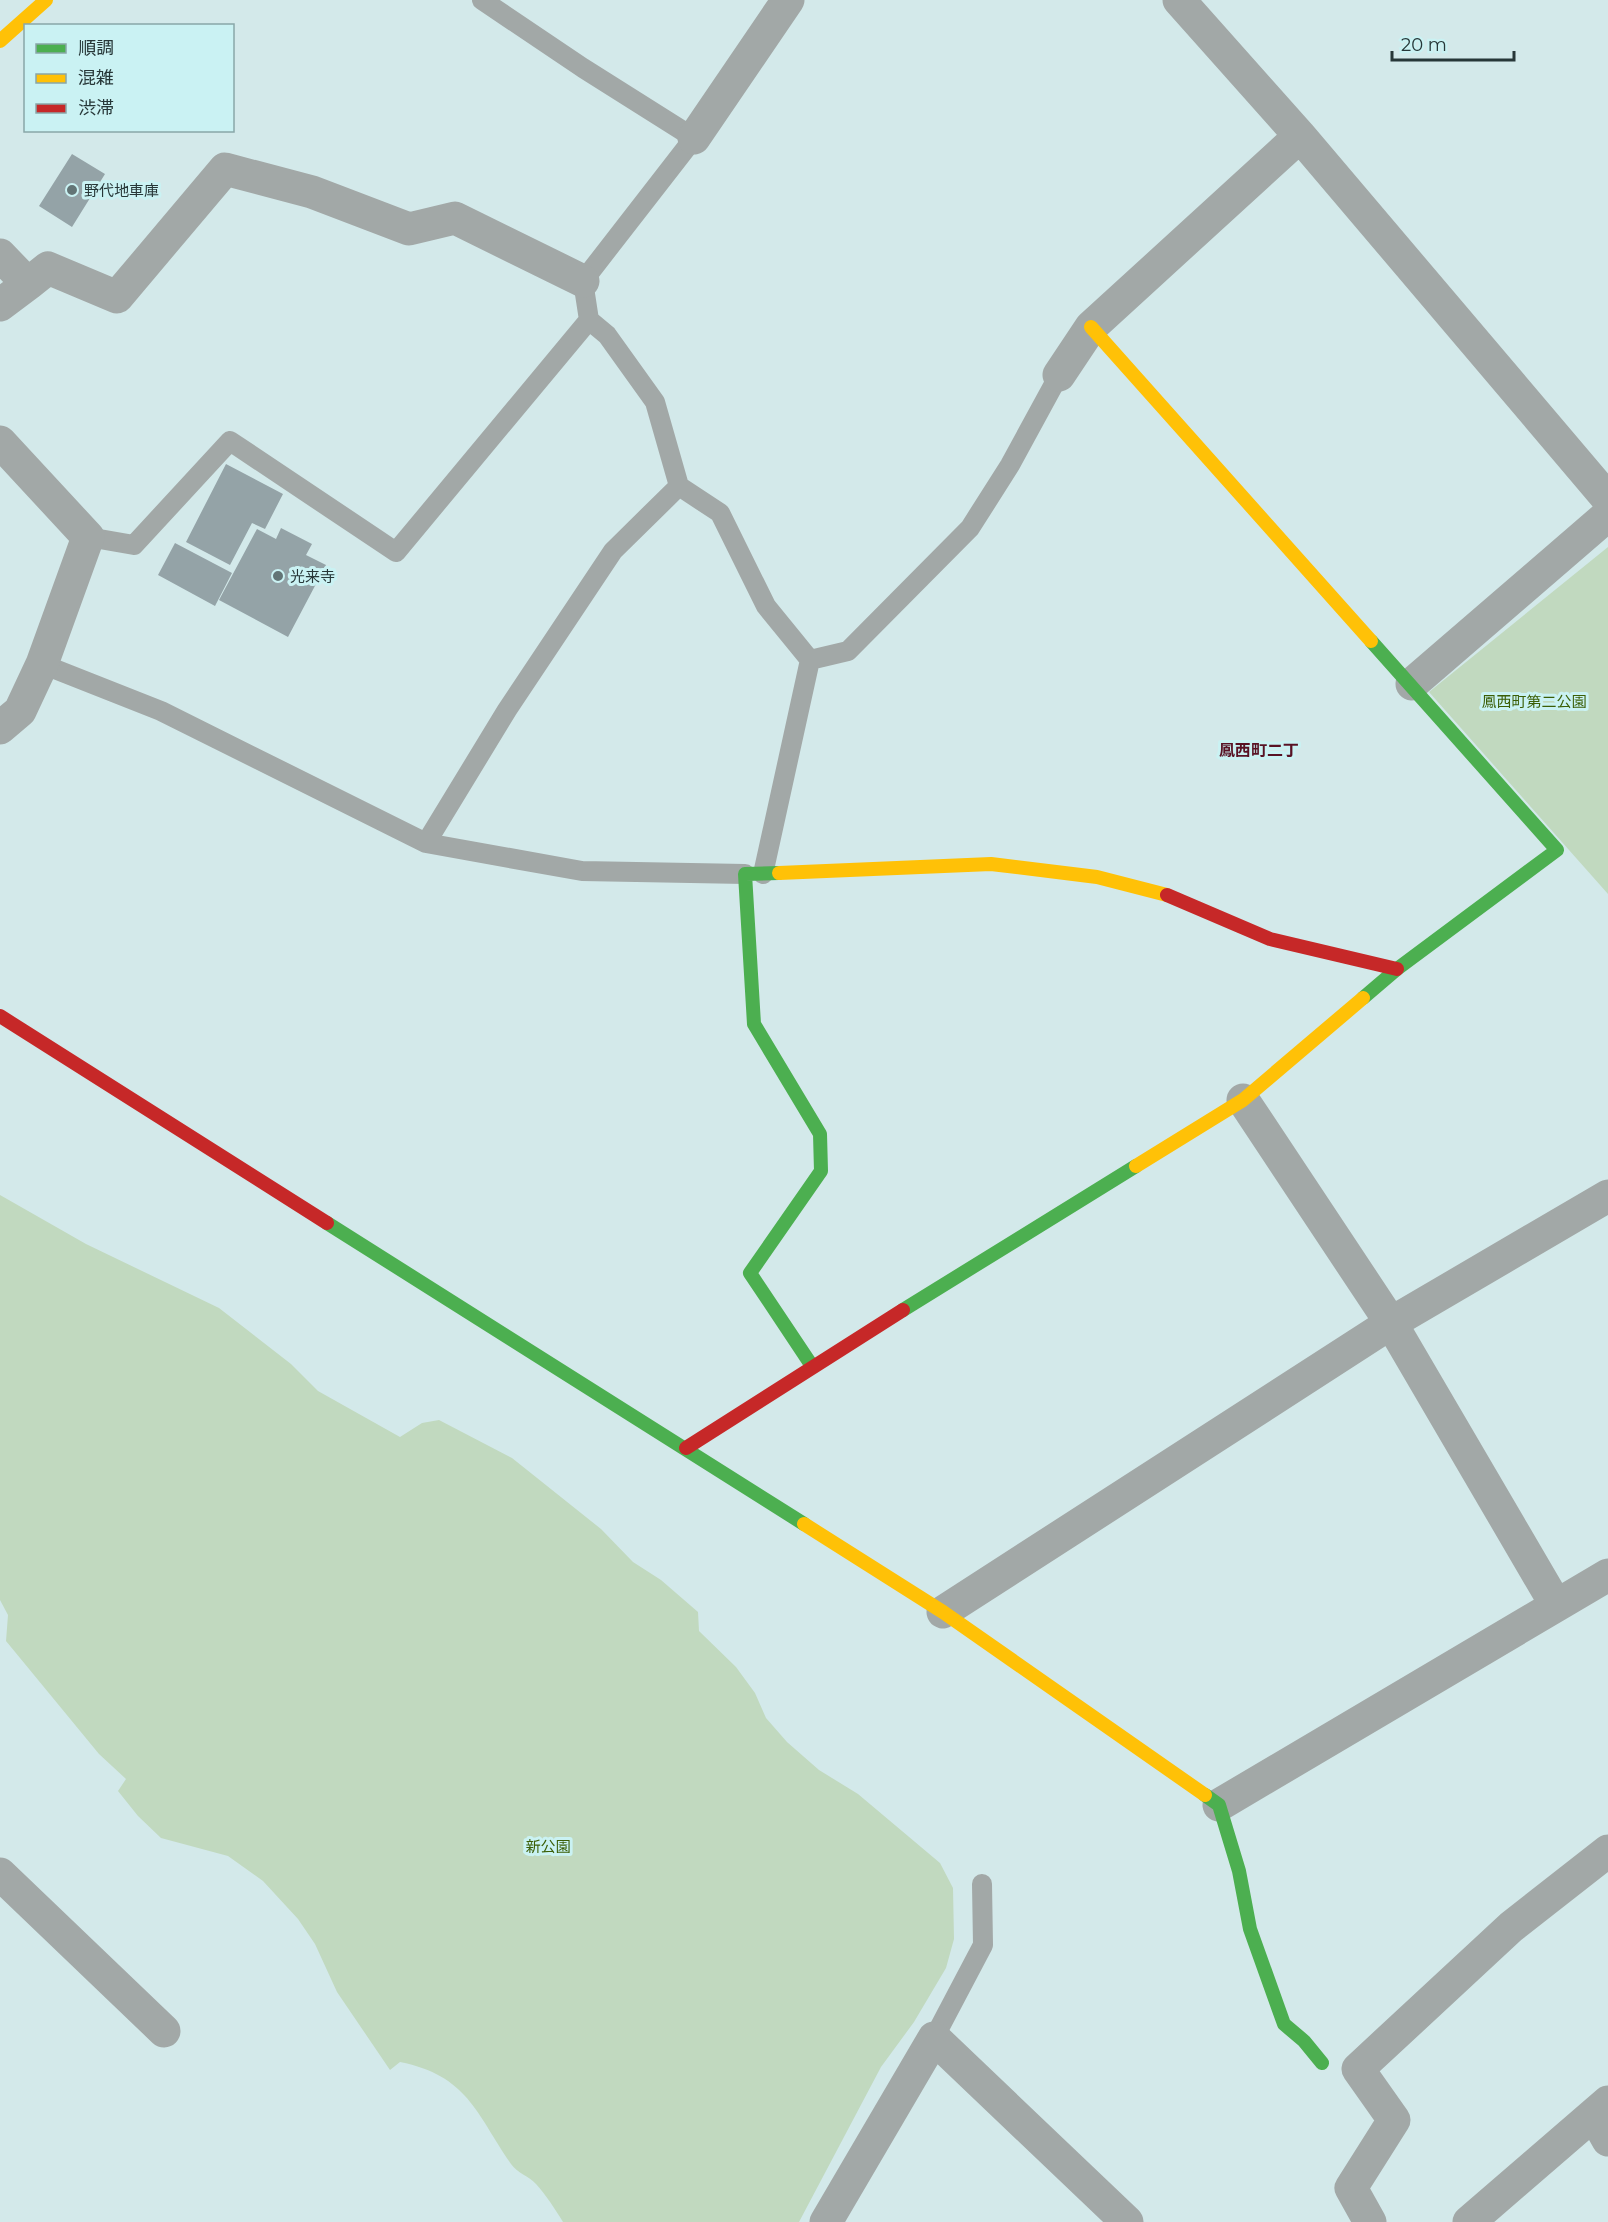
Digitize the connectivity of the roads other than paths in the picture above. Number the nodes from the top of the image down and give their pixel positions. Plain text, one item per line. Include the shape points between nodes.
1 (46, 0) edge
2 (482, 0) edge
3 (788, 0) edge
4 (1179, 0) edge
5 (0, 41) edge
6 (1300, 136) junction
7 (694, 138) junction
8 (0, 255) edge
9 (583, 281) junction
10 (28, 284) junction
11 (0, 305) edge
12 (589, 320) junction
13 (1091, 327) junction
14 (1059, 375) joint
15 (0, 442) edge
16 (679, 486) junction
17 (1608, 499) edge
18 (1608, 515) edge
19 (88, 537) junction
20 (810, 660) junction
21 (42, 663) junction
22 (1412, 684) junction
23 (0, 728) edge
24 (426, 843) junction
25 (754, 874) junction
26 (1397, 969) junction
27 (0, 1017) edge
28 (1243, 1100) junction
29 (1608, 1196) edge
30 (1391, 1323) junction
31 (812, 1366) junction
32 (686, 1448) junction
33 (1608, 1575) edge
34 (1556, 1605) junction
35 (943, 1612) junction
36 (1219, 1805) junction
37 (1608, 1851) edge
38 (0, 1874) edge
39 (982, 1884) dead end
40 (164, 2031) dead end
41 (934, 2038) junction
42 (1322, 2063) dead end
43 (1603, 2119) edge
44 (826, 2222) edge
45 (1127, 2222) edge
46 (1370, 2222) edge
47 (1469, 2222) edge

1 - 5 main road
2 - 7 lane
3 - 7 street
4 - 6 street
6 - 13 street
6 - 17 street
7 - 9 lane
8 - 10 street
9 - 10 street via 455,218 409,229 312,192 225,169 117,297 48,268
9 - 12 lane
10 - 11 street
12 - 16 lane via 607,335 655,402
12 - 19 lane via 396,552 230,441 134,545
13 - 14 street
13 - 22 main road
14 - 20 lane via 970,528 848,651
15 - 19 street
16 - 20 lane via 720,513 766,606
16 - 24 lane via 613,551 507,710
18 - 22 street
19 - 21 street
20 - 25 lane
21 - 23 street via 20,711
21 - 24 lane via 161,711
22 - 26 main road via 1557,850
24 - 25 lane via 582,871
25 - 26 main road via 991,864 1097,877 1178,898 1270,939
25 - 31 main road via 754,1024 820,1134 821,1171 750,1273
26 - 28 main road
27 - 32 main road
28 - 30 street
28 - 31 main road
29 - 30 street
30 - 34 street
30 - 35 street
31 - 32 main road
32 - 35 main road
33 - 34 street
34 - 36 street
35 - 36 main road
36 - 42 main road via 1239,1871 1250,1929 1284,2024
37 - 46 street via 1511,1927 1358,2069 1394,2120 1351,2188
38 - 40 street
39 - 41 lane via 983,1945
41 - 44 street
41 - 45 street
43 - 47 street

